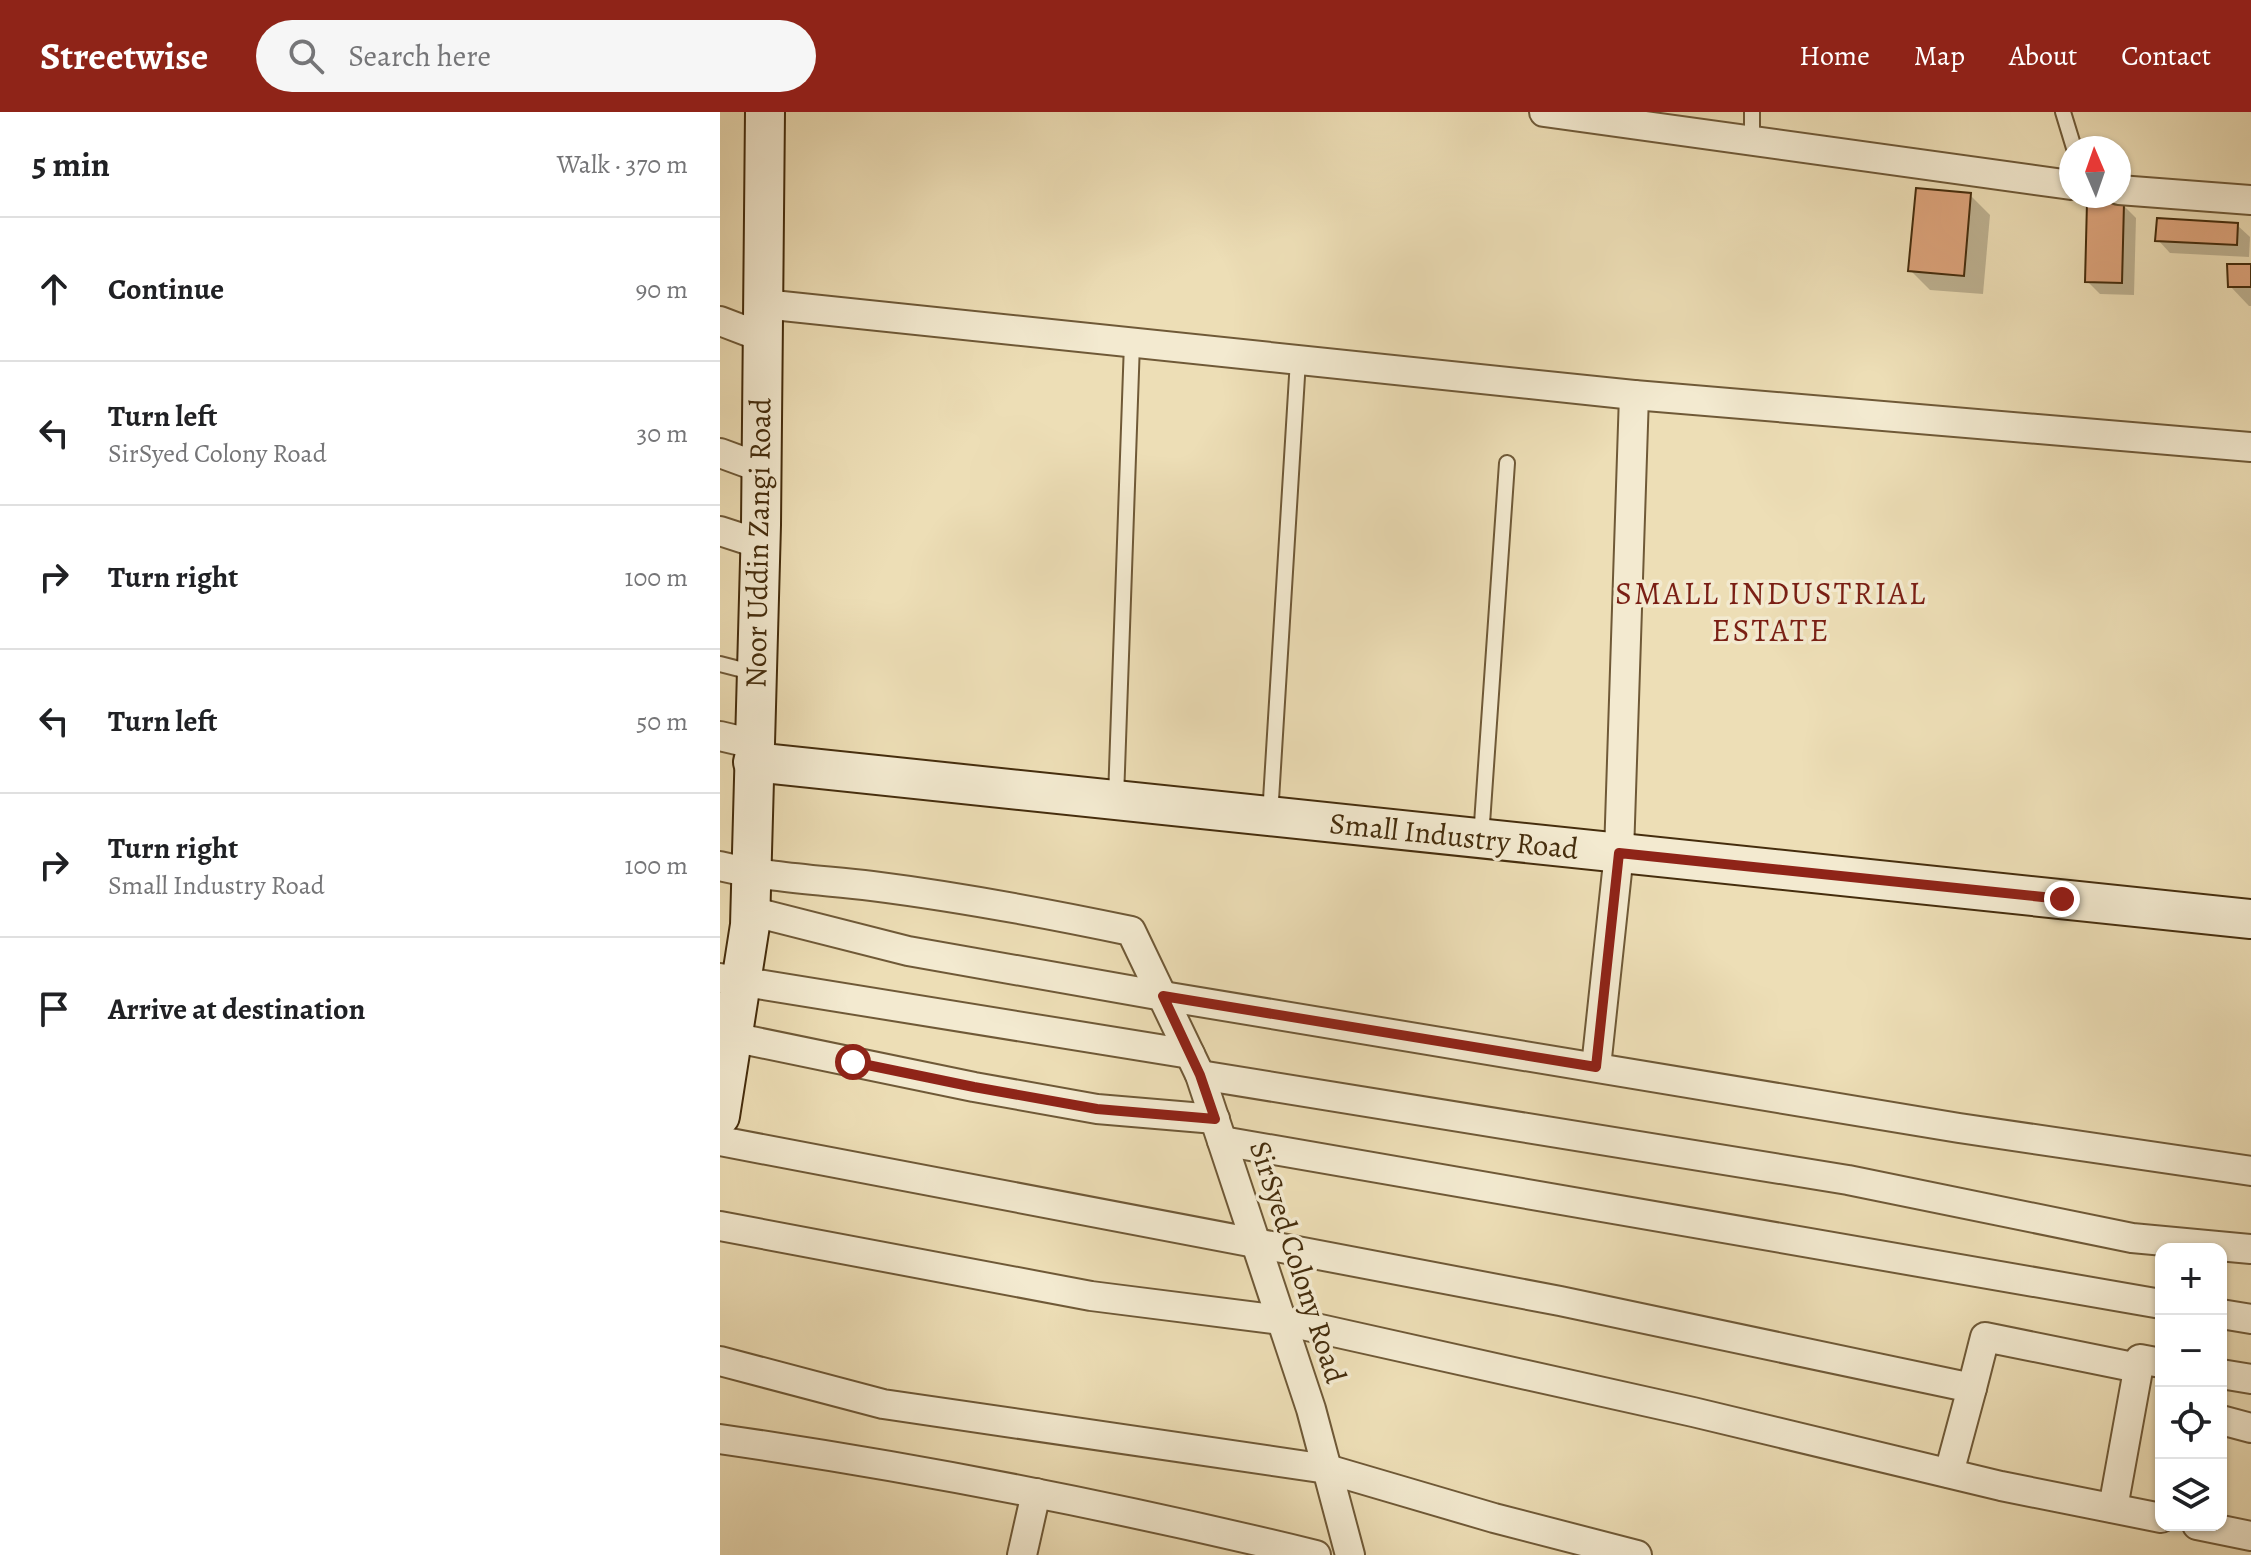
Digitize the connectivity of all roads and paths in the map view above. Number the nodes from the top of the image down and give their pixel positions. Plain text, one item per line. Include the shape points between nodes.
1 (765, 112) edge
2 (1544, 112) edge
3 (1752, 112) edge
4 (2063, 112) edge
5 (2070, 136) edge
6 (1752, 141) junction
7 (2059, 183) edge
8 (2131, 191) edge
9 (2251, 200) edge
10 (762, 320) junction
11 (720, 321) edge
12 (1132, 343) junction
13 (1298, 360) junction
14 (1634, 395) junction
15 (2251, 447) edge
16 (720, 453) edge
17 (1507, 463) dead end
18 (761, 468) junction
19 (720, 531) edge
20 (760, 544) junction
21 (738, 668) edge
22 (742, 748) edge
23 (1115, 800) junction
24 (1270, 816) junction
25 (1481, 839) junction
26 (1619, 853) junction
27 (735, 870) edge
28 (750, 911) junction
29 (2251, 919) edge
30 (730, 980) edge
31 (1163, 996) junction
32 (727, 1053) edge
33 (1195, 1064) junction
34 (1596, 1067) junction
35 (720, 1116) edge
36 (1218, 1130) junction
37 (720, 1141) edge
38 (2251, 1171) edge
39 (720, 1226) edge
40 (1256, 1244) junction
41 (2251, 1249) edge
42 (2155, 1303) edge
43 (2227, 1315) edge
44 (2251, 1319) edge
45 (1280, 1320) junction
46 (720, 1361) edge
47 (2150, 1366) edge
48 (2227, 1375) edge
49 (2251, 1379) edge
50 (1972, 1388) junction
51 (2227, 1422) edge
52 (2251, 1428) edge
53 (720, 1439) edge
54 (1327, 1469) junction
55 (1949, 1473) junction
56 (1036, 1493) junction
57 (2113, 1508) junction
58 (2155, 1517) edge
59 (2226, 1531) edge
60 (2251, 1536) edge
61 (1250, 1547) edge
62 (1022, 1555) edge
63 (1316, 1555) edge
64 (1350, 1555) edge
65 (1637, 1555) edge

1 - 10 street, Noor Uddin Zangi Road
2 - 6 street
3 - 6 lane
4 - 5 lane
6 - 7 street
8 - 9 street
10 - 11 street
10 - 12 street
10 - 18 street, Noor Uddin Zangi Road
12 - 13 street
12 - 23 lane
13 - 14 street
13 - 24 lane
14 - 15 street
14 - 26 street
16 - 18 street
17 - 25 lane
18 - 20 street, Noor Uddin Zangi Road
19 - 20 street
20 - 21 street, Noor Uddin Zangi Road
21 - 22 street, Noor Uddin Zangi Road
22 - 23 street, Small Industry Road
22 - 27 street, Noor Uddin Zangi Road
23 - 24 street, Small Industry Road
24 - 25 street, Small Industry Road
25 - 26 street, Small Industry Road
26 - 29 street, Small Industry Road
26 - 34 street
27 - 28 street, Noor Uddin Zangi Road
27 - 31 street, SirSyed Colony Road via 1031,910 1131,931
28 - 30 street, Noor Uddin Zangi Road
28 - 31 street via 908,951
30 - 32 street, Noor Uddin Zangi Road
30 - 33 street
31 - 33 street, SirSyed Colony Road
31 - 34 street
32 - 35 street, Noor Uddin Zangi Road
32 - 36 street via 974,1087
33 - 36 street, SirSyed Colony Road
33 - 41 street via 1848,1180 2132,1238
34 - 38 street
36 - 40 street, SirSyed Colony Road
36 - 42 street
37 - 40 street
39 - 45 street via 1091,1296
40 - 45 street, SirSyed Colony Road
40 - 50 street via 1560,1301
43 - 44 street
45 - 54 street, SirSyed Colony Road
45 - 55 street
46 - 54 street via 883,1404
47 - 50 street via 1985,1337
47 - 57 street
48 - 49 street
50 - 55 street
51 - 52 street
53 - 56 street via 856,1458
54 - 64 street, SirSyed Colony Road
54 - 65 street
55 - 57 street
56 - 61 street
56 - 62 street
57 - 58 street
59 - 60 street
61 - 63 street

